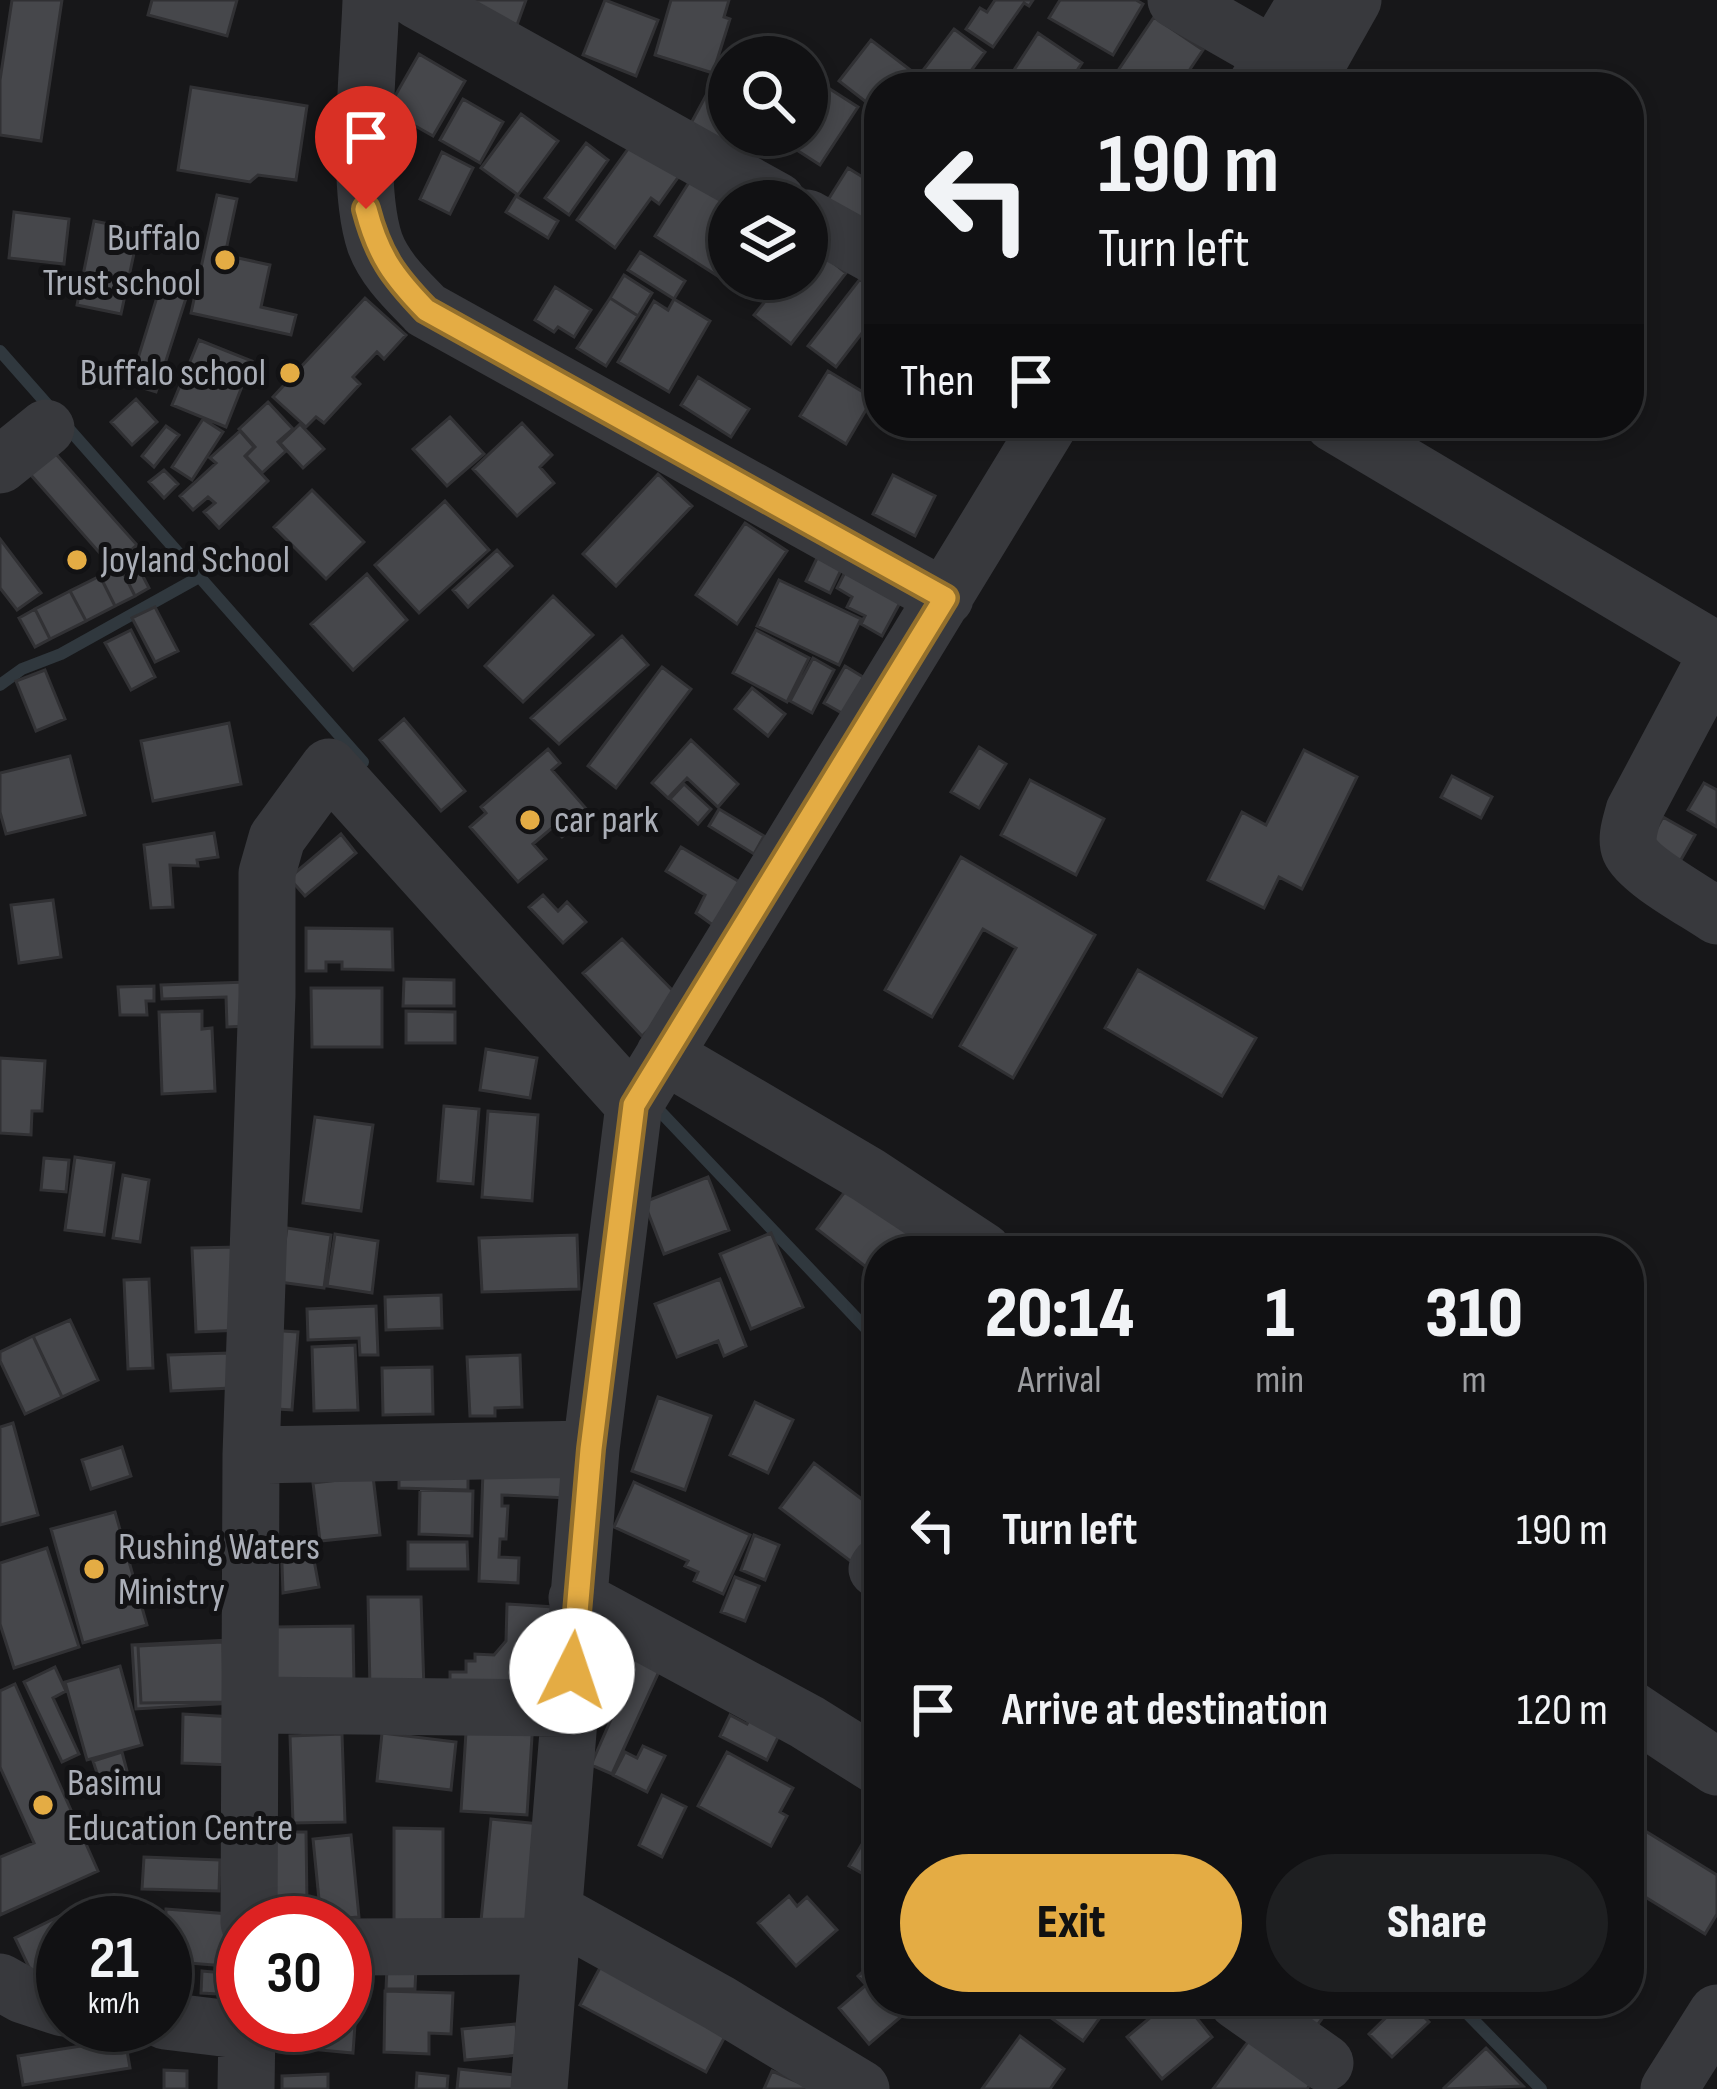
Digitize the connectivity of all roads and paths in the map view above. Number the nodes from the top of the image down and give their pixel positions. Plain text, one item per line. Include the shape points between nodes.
1 (371, 0) edge
2 (417, 0) edge
3 (1176, 0) edge
4 (1307, 0) edge
5 (1353, 0) edge
6 (1272, 72) edge
7 (1279, 72) edge
8 (1281, 72) edge
9 (739, 180) edge
10 (828, 230) edge
11 (864, 250) edge
12 (46, 428) dead end
13 (1041, 438) edge
14 (1358, 438) edge
15 (0, 465) edge
16 (945, 598) junction
17 (1717, 653) edge
18 (1717, 916) edge
19 (664, 1055) junction
20 (634, 1105) junction
21 (960, 1236) edge
22 (591, 1449) junction
23 (251, 1456) junction
24 (577, 1598) junction
25 (253, 1705) junction
26 (569, 1708) junction
27 (1644, 1718) edge
28 (864, 1758) edge
29 (1717, 1768) edge
30 (249, 1896) edge
31 (553, 1929) junction
32 (372, 1945) edge
33 (0, 1982) edge
34 (36, 1999) edge
35 (1717, 2013) edge
36 (1258, 2016) edge
37 (247, 2052) edge
38 (1325, 2063) dead end
39 (246, 2089) edge
40 (539, 2089) edge
41 (861, 2089) edge
42 (1669, 2089) edge

1 - 16 street via 366,209 376,248 398,282 426,310
2 - 9 street
3 - 6 street
4 - 7 street
5 - 8 street
10 - 11 street
12 - 15 street
13 - 16 street
14 - 17 street
16 - 19 street
17 - 18 street via 1629,834 1642,865
19 - 20 street
19 - 21 street
20 - 22 street
20 - 23 street via 329,767 277,838 267,873
22 - 23 street
22 - 24 street
23 - 25 street
24 - 26 street
24 - 28 street
25 - 26 street
25 - 30 street
26 - 31 street
27 - 29 street
31 - 32 street
31 - 40 street
31 - 41 street via 719,2003
33 - 34 street
35 - 42 street
36 - 38 street
37 - 39 street

